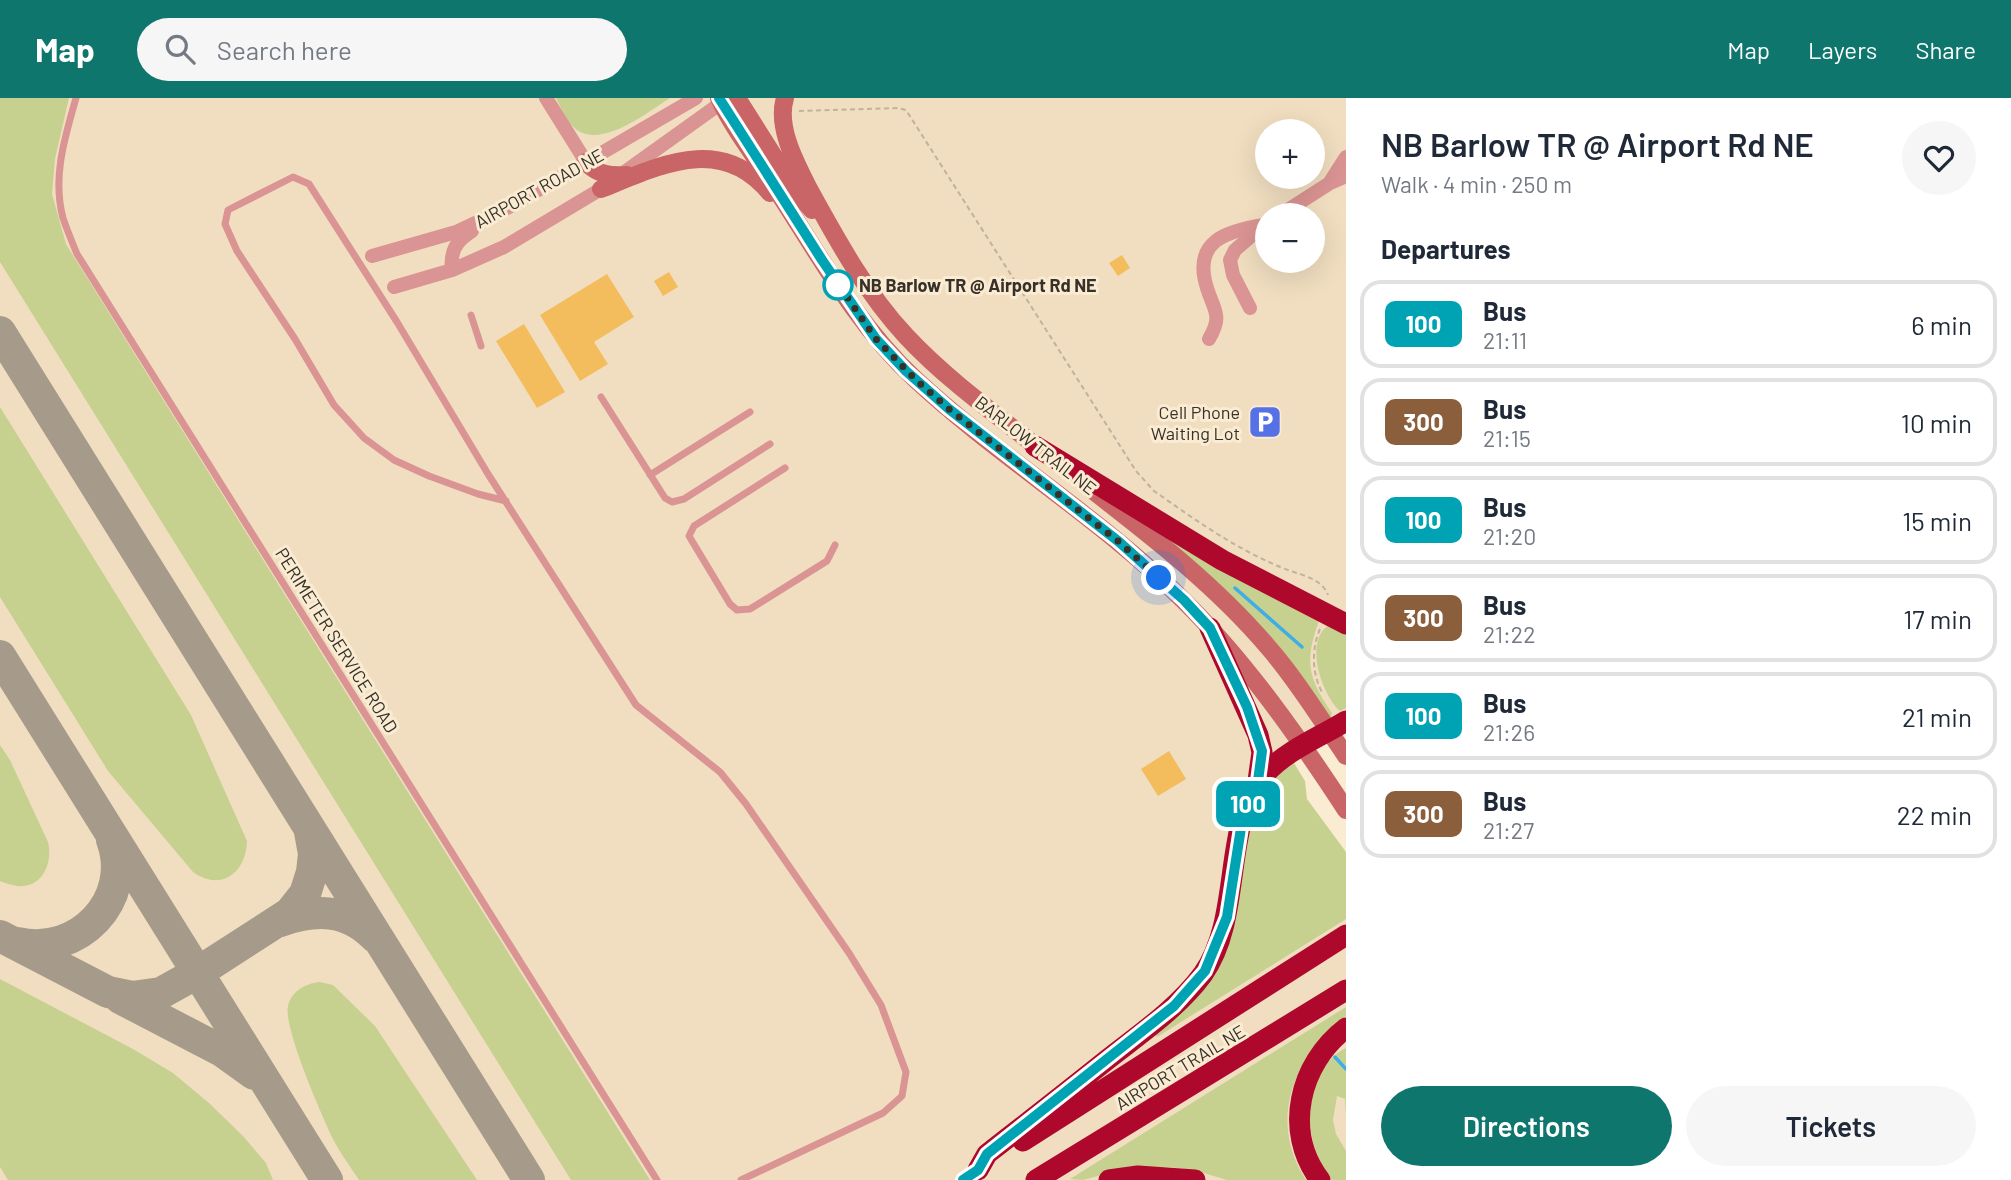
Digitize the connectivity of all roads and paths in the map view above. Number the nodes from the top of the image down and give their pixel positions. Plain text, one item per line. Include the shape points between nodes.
1 (76, 98) edge
2 (546, 98) edge
3 (696, 98) edge
4 (726, 99) edge
5 (788, 105) edge
6 (1346, 157) edge
7 (586, 162) junction
8 (654, 168) junction
9 (616, 176) junction
10 (1346, 176) edge
11 (1330, 183) junction
12 (601, 189) junction
13 (1299, 203) edge
14 (509, 207) junction
15 (1255, 226) edge
16 (1255, 233) edge
17 (808, 238) junction
18 (836, 239) junction
19 (372, 256) dead end
20 (452, 270) junction
21 (394, 288) dead end
22 (1250, 308) dead end
23 (471, 315) dead end
24 (1209, 339) dead end
25 (481, 346) dead end
26 (601, 397) dead end
27 (750, 412) dead end
28 (770, 444) dead end
29 (1035, 446) junction
30 (785, 468) dead end
31 (650, 475) junction
32 (506, 502) junction
33 (835, 545) dead end
34 (1329, 603) dead end
35 (1324, 623) dead end
36 (1346, 624) edge
37 (1210, 628) junction
38 (1323, 695) dead end
39 (1337, 726) edge
40 (1304, 746) junction
41 (1346, 756) edge
42 (1258, 781) junction
43 (1346, 810) edge
44 (1346, 935) edge
45 (1346, 990) edge
46 (1346, 1028) edge
47 (971, 1175) edge
48 (657, 1180) edge
49 (741, 1180) edge
50 (1036, 1180) edge
51 (1109, 1180) edge
52 (1195, 1180) edge
53 (1320, 1180) edge

1 - 48 lane, PERIMETER SERVICE ROAD via 61,155 59,190 63,218 77,254
2 - 7 street
3 - 7 street, AIRPORT ROAD NE
4 - 9 street
4 - 17 main road, BARLOW TRAIL NE
4 - 18 main road
5 - 18 main road, BARLOW TRAIL NE via 782,112 790,145
5 - 34 path via 906,110 1136,471 1154,491 1225,541 1322,584
6 - 11 street
7 - 9 main road via 596,171
7 - 14 street, AIRPORT ROAD NE
8 - 9 main road
8 - 12 main road
8 - 17 main road via 698,158 734,165 763,184
9 - 12 street
10 - 11 street
11 - 13 street
12 - 20 street via 504,247
14 - 19 street, AIRPORT ROAD NE via 456,232
14 - 20 street via 457,242
15 - 24 street via 1214,239 1205,252 1206,287 1217,314
16 - 22 street via 1230,260
17 - 37 main road, BARLOW TRAIL NE via 896,361 949,409 1118,541
18 - 29 main road, BARLOW TRAIL NE via 905,335
20 - 21 street
23 - 25 lane
26 - 31 lane
27 - 31 lane
28 - 31 lane via 673,502 664,498
29 - 36 highway via 1222,560
29 - 39 main road, BARLOW TRAIL NE via 1219,595
30 - 33 lane via 694,526 689,536 730,604 737,610 750,608 827,561
32 - 32 lane via 309,184 293,177 228,210 225,224 237,251 334,405 364,438 394,460 429,476
32 - 49 lane via 636,705 720,772 754,814 881,1005 906,1072 902,1096 883,1113
35 - 38 path via 1314,664
37 - 40 main road, BARLOW TRAIL NE
37 - 42 highway via 1258,735 1262,751
39 - 40 highway
39 - 41 main road, BARLOW TRAIL NE
40 - 42 highway
40 - 43 main road, BARLOW TRAIL NE
42 - 47 highway via 1244,815 1227,917 1205,971 1174,1006 987,1154
44 - 47 highway, AIRPORT TRAIL NE
45 - 50 highway, AIRPORT TRAIL NE
46 - 53 highway via 1312,1068 1299,1109 1305,1152
51 - 52 highway via 1138,1176

